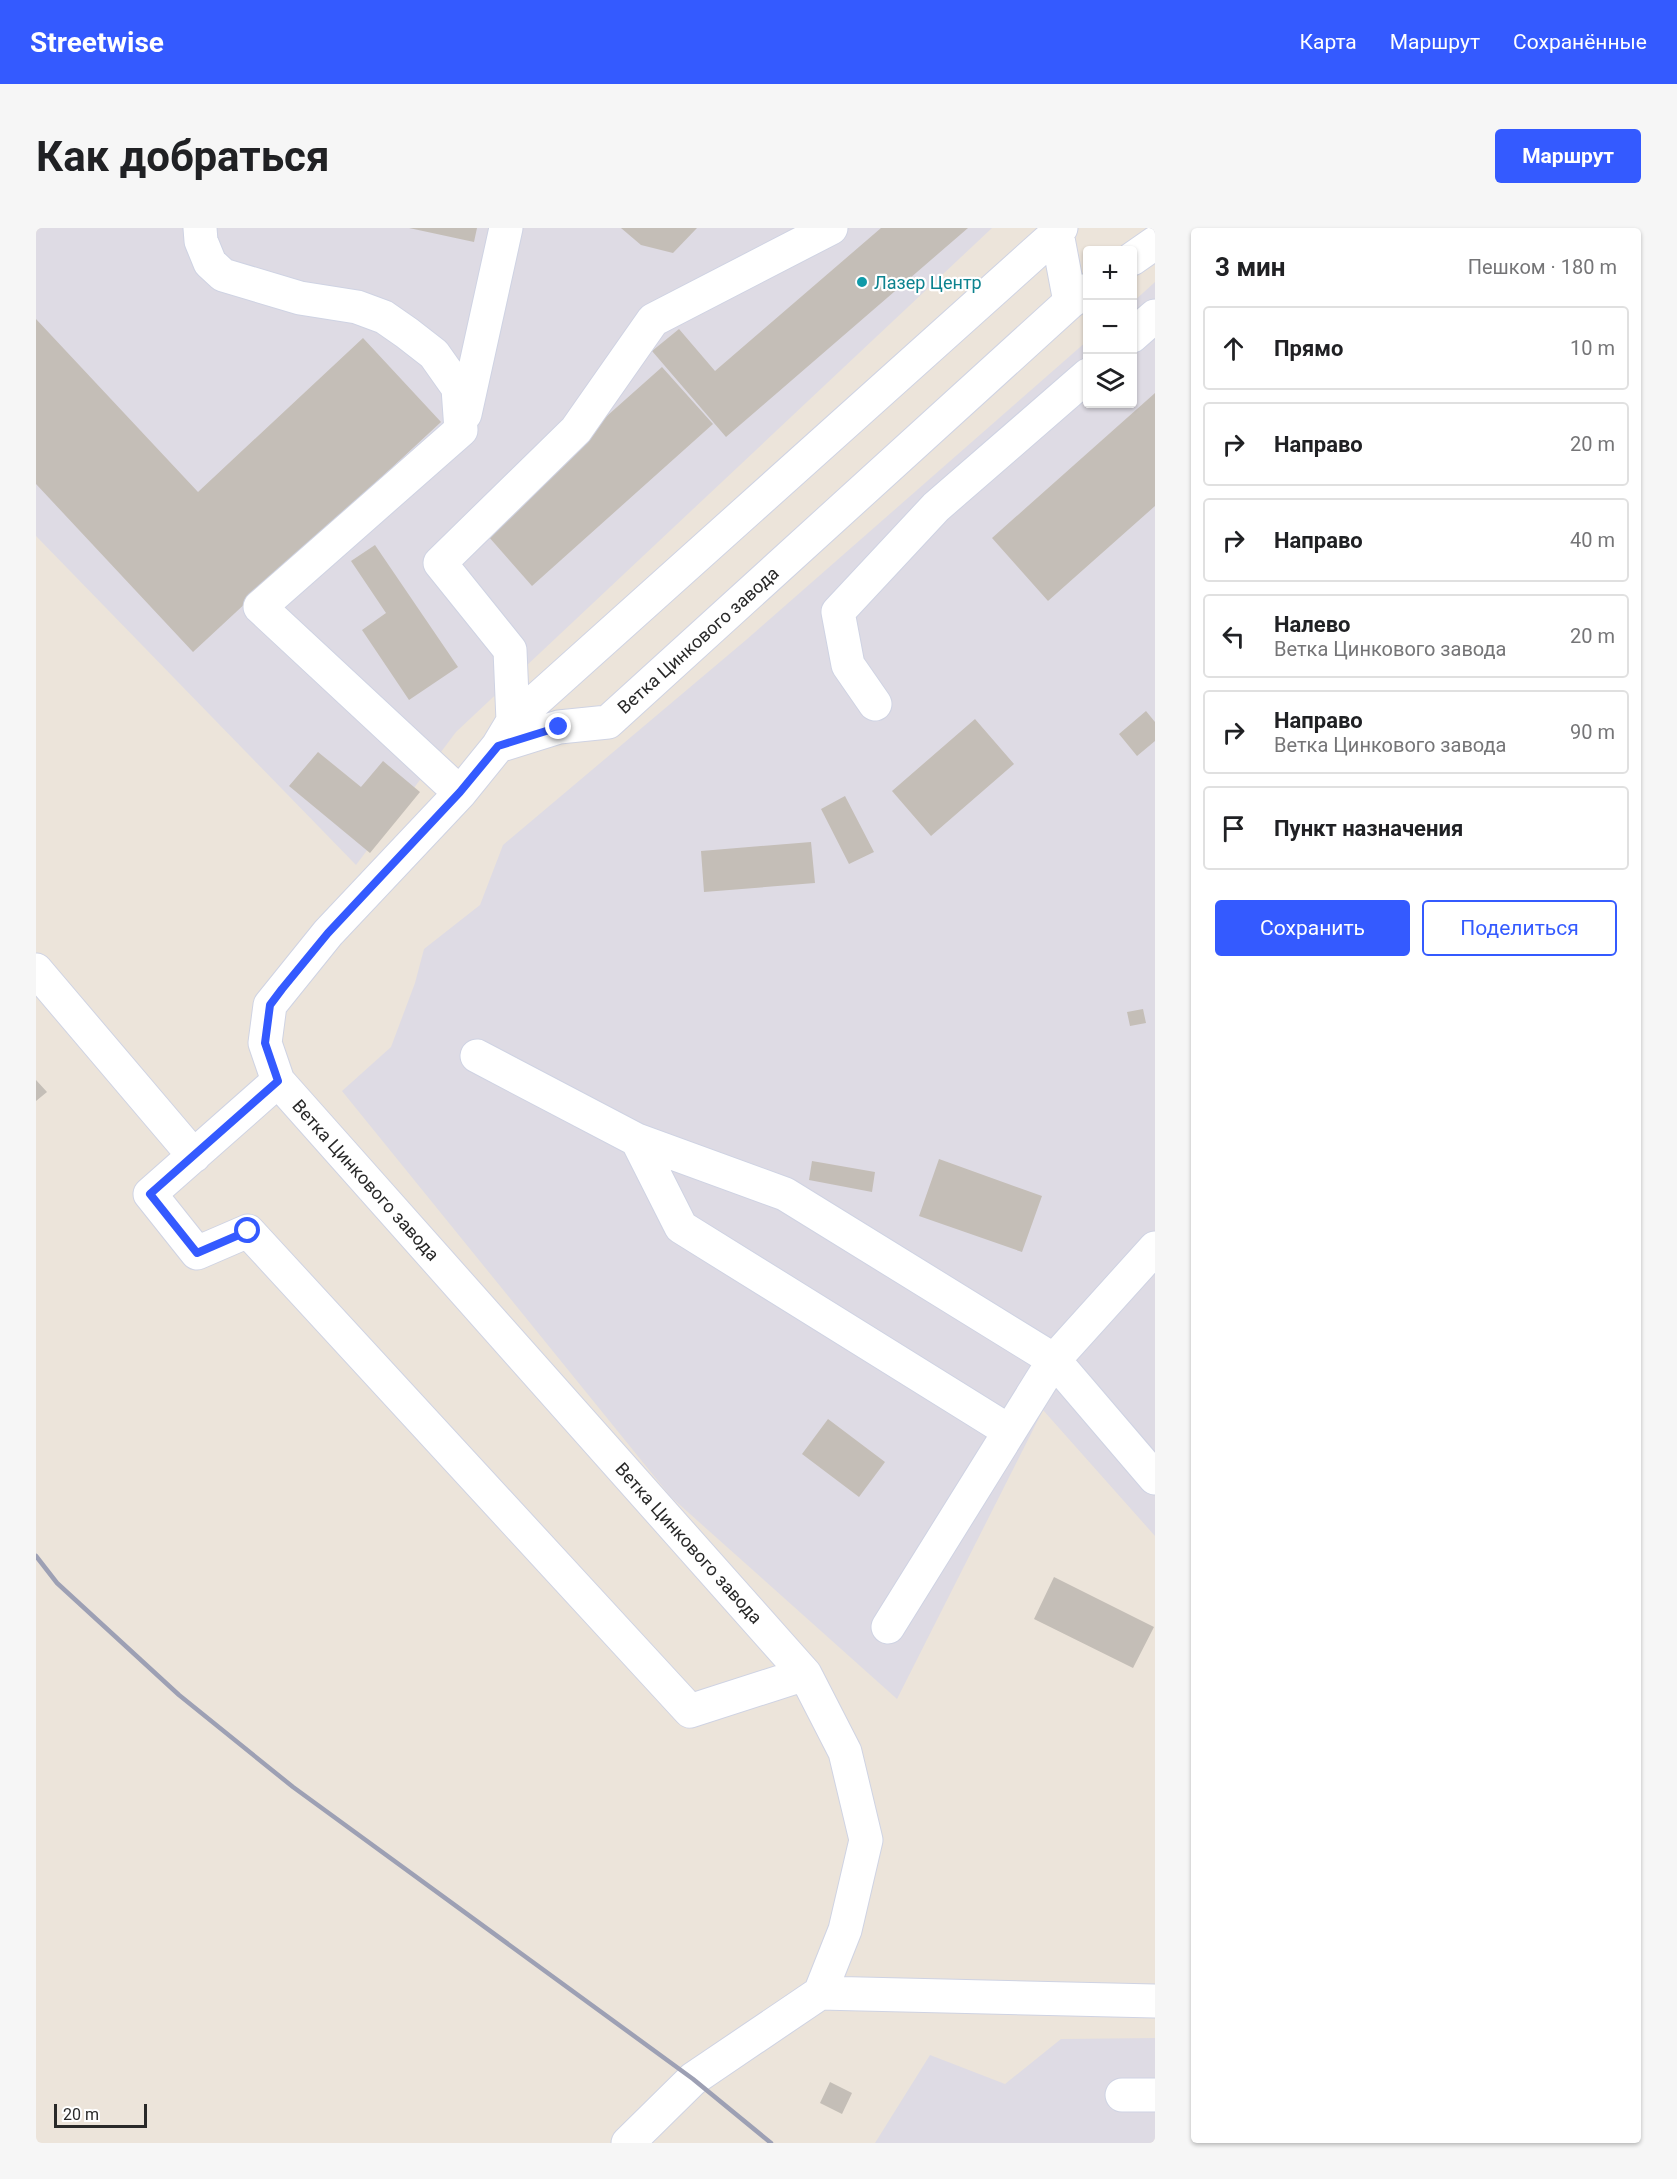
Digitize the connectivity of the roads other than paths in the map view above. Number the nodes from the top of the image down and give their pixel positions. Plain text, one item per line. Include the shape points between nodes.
1 (200, 228) edge
2 (506, 228) edge
3 (831, 228) edge
4 (1059, 230) edge
5 (1155, 243) edge
6 (1137, 256) edge
7 (1079, 296) edge
8 (1083, 379) edge
9 (461, 430) junction
10 (875, 704) dead end
11 (506, 733) junction
12 (460, 792) junction
13 (36, 970) edge
14 (477, 1056) dead end
15 (278, 1081) junction
16 (637, 1140) junction
17 (194, 1156) junction
18 (1155, 1248) edge
19 (1054, 1360) junction
20 (1009, 1431) junction
21 (1155, 1478) edge
22 (888, 1627) dead end
23 (805, 1674) junction
24 (820, 1993) junction
25 (1155, 2001) edge
26 (1122, 2095) dead end
27 (1155, 2095) edge
28 (628, 2143) edge

1 - 9 street via 210,263 223,275 300,298 357,307 384,317 407,333 434,354 458,388
2 - 9 street
3 - 11 street via 653,320 576,430 440,563 510,650
4 - 7 street
4 - 11 street
5 - 6 street
7 - 11 street, Ветка Цинкового завода via 608,722
8 - 10 street via 936,507 838,612 848,665
9 - 12 street via 260,607
11 - 12 street, Ветка Цинкового завода
12 - 15 street, Ветка Цинкового завода via 328,933 270,1005 265,1043
13 - 17 street
14 - 16 street
15 - 17 street
15 - 23 street, Ветка Цинкового завода
16 - 19 street via 785,1194
16 - 20 street via 681,1227
17 - 23 street via 150,1194 197,1253 248,1231 690,1711
18 - 19 street
19 - 20 street
19 - 21 street
20 - 22 street
23 - 24 street, Ветка Цинкового завода via 844,1752 866,1840 845,1930
24 - 25 street
24 - 28 street via 693,2079
26 - 27 street

